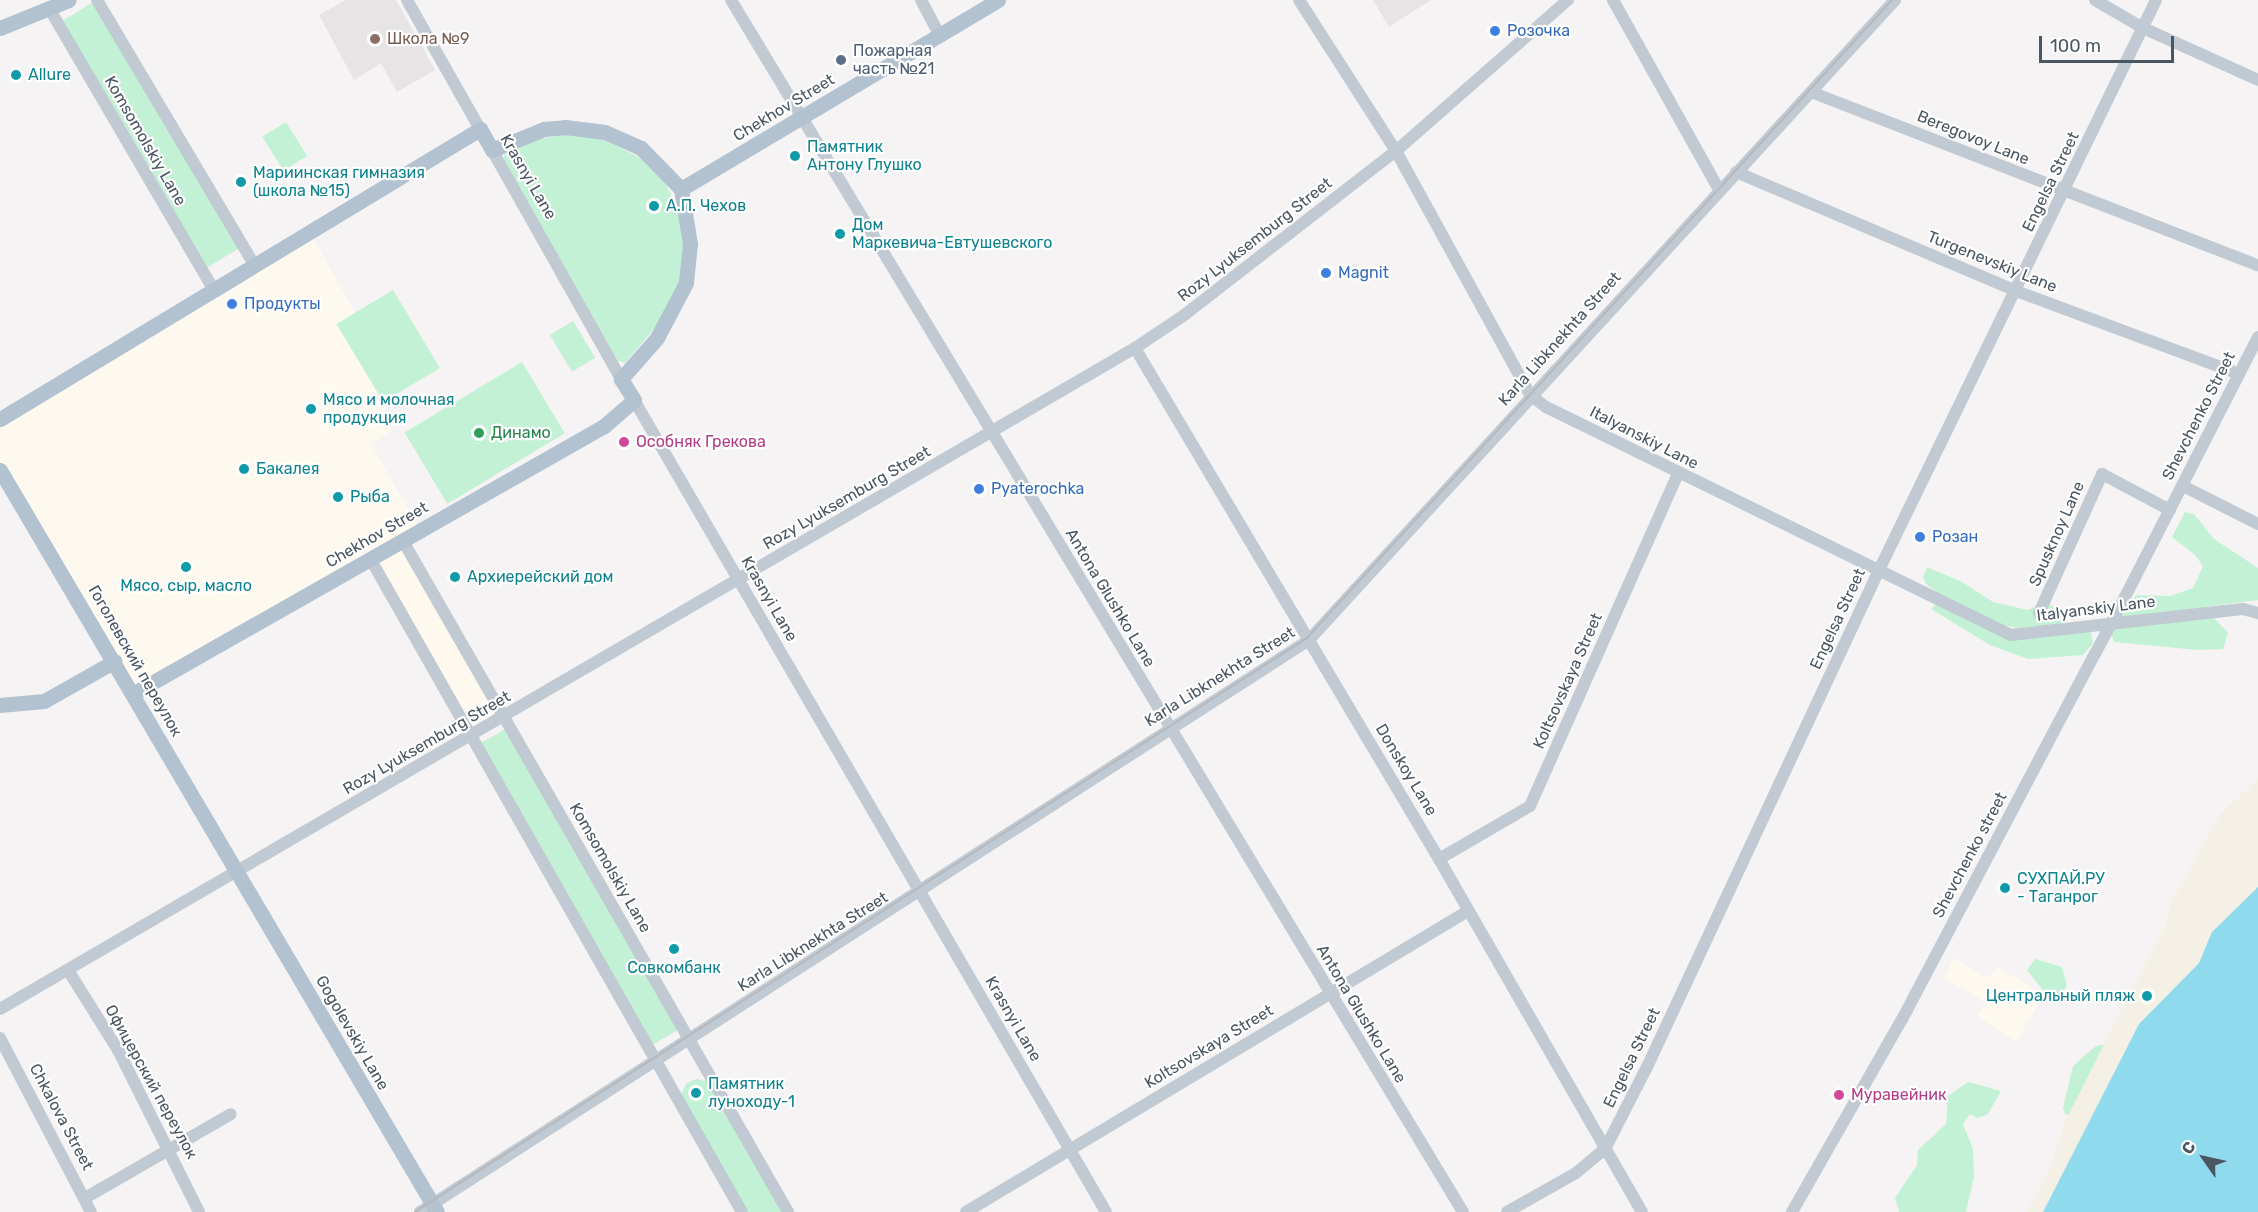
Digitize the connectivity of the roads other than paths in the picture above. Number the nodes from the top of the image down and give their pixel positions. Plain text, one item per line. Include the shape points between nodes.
1 (69, 0) edge
2 (97, 0) edge
3 (407, 0) edge
4 (731, 0) edge
5 (921, 0) edge
6 (998, 0) edge
7 (1299, 0) edge
8 (1568, 0) edge
9 (1613, 0) edge
10 (1895, 0) edge
11 (2095, 0) edge
12 (2156, 0) edge
13 (49, 8) junction
14 (0, 28) edge
15 (2143, 28) junction
16 (940, 34) junction
17 (2258, 80) edge
18 (1811, 92) junction
19 (803, 119) junction
20 (480, 129) junction
21 (492, 150) junction
22 (1396, 151) junction
23 (1736, 172) junction
24 (681, 189) junction
25 (1719, 190) junction
26 (2064, 192) junction
27 (255, 266) junction
28 (2258, 266) edge
29 (214, 290) junction
30 (2016, 291) junction
31 (2258, 337) edge
32 (1135, 348) junction
33 (2239, 374) junction
34 (621, 378) junction
35 (1530, 395) junction
36 (633, 400) junction
37 (0, 419) edge
38 (991, 433) junction
39 (0, 470) edge
40 (1678, 473) junction
41 (2183, 486) junction
42 (2170, 510) junction
43 (2258, 524) edge
44 (403, 541) junction
45 (370, 560) junction
46 (1879, 570) junction
47 (738, 581) junction
48 (2039, 612) dead end
49 (2258, 614) edge
50 (1309, 640) junction
51 (115, 661) junction
52 (134, 693) junction
53 (0, 705) edge
54 (504, 718) junction
55 (1169, 728) junction
56 (472, 737) junction
57 (1439, 859) junction
58 (238, 872) junction
59 (920, 893) junction
60 (1468, 910) junction
61 (68, 970) junction
62 (1329, 994) junction
63 (0, 1009) edge
64 (0, 1038) edge
65 (690, 1039) junction
66 (656, 1060) junction
67 (231, 1114) dead end
68 (170, 1147) junction
69 (1605, 1149) junction
70 (1068, 1150) junction
71 (85, 1198) junction
72 (430, 1209) edge
73 (91, 1212) edge
74 (199, 1212) edge
75 (742, 1212) edge
76 (788, 1212) edge
77 (966, 1212) edge
78 (1106, 1212) edge
79 (1462, 1212) edge
80 (1508, 1212) edge
81 (1642, 1212) edge
82 (1792, 1212) edge

1 - 13 main road
2 - 27 street
3 - 20 street, Krasnyi Lane
4 - 19 street, Antona Glushko Lane
5 - 16 street
6 - 16 main road, Chekhov Street
7 - 22 street, Italyanskiy Lane
8 - 22 street, Rozy Lyuksemburg Street
9 - 25 street
10 - 18 street, Karla Libknekhta Street
11 - 15 street
12 - 15 street, Engelsa Street
13 - 14 main road
13 - 29 street, Komsomolskiy Lane
15 - 17 street
15 - 26 street, Engelsa Street
16 - 19 main road, Chekhov Street
18 - 23 street, Karla Libknekhta Street
18 - 26 street, Beregovoy Lane
19 - 24 main road, Chekhov Street
19 - 38 street, Antona Glushko Lane
20 - 21 main road, Krasnyi Lane
20 - 27 main road
21 - 24 main road via 544,129 575,127 604,132 649,154
21 - 34 street, Krasnyi Lane
22 - 32 street, Rozy Lyuksemburg Street via 1184,316
22 - 35 street, Italyanskiy Lane
23 - 25 street, Karla Libknekhta Street
23 - 30 street, Turgenevskiy Lane
24 - 34 main road via 690,244 686,283 657,338
25 - 35 street, Karla Libknekhta Street
26 - 28 street, Beregovoy Lane
26 - 30 street, Engelsa Street
27 - 29 main road
29 - 37 main road
30 - 33 street, Turgenevskiy Lane
30 - 46 street, Engelsa Street
31 - 33 street, Shevchenko Street
32 - 38 street, Rozy Lyuksemburg Street
32 - 50 street, Donskoy Lane
33 - 41 street, Shevchenko Street
34 - 36 main road, Krasnyi Lane
35 - 40 street, Italyanskiy Lane via 1546,407
35 - 50 street, Karla Libknekhta Street
36 - 44 main road, Chekhov Street via 604,426
36 - 47 street, Krasnyi Lane
38 - 47 street, Rozy Lyuksemburg Street
38 - 55 street, Antona Glushko Lane
39 - 51 main road, Гоголевский переулок
40 - 46 street, Italyanskiy Lane
40 - 57 street, Koltsovskaya Street via 1530,806
41 - 42 street, Shevchenko Street
41 - 43 street
42 - 48 street, Spusknoy Lane via 2102,474
42 - 82 street, Shevchenko street, bridge via 1906,1010
44 - 45 main road, Chekhov Street
44 - 54 street, Komsomolskiy Lane
45 - 52 main road, Chekhov Street
45 - 56 street
46 - 49 street, Italyanskiy Lane via 2011,635 2243,609
46 - 69 street, Engelsa Street
47 - 54 street, Rozy Lyuksemburg Street
47 - 59 street, Krasnyi Lane
50 - 55 street, Karla Libknekhta Street
50 - 57 street, Donskoy Lane
51 - 52 main road, Гоголевский переулок
51 - 53 main road via 54,697 24,705
52 - 58 main road, Гоголевский переулок
54 - 56 street, Rozy Lyuksemburg Street
54 - 65 street, Komsomolskiy Lane
55 - 59 street, Karla Libknekhta Street
55 - 62 street, Antona Glushko Lane
56 - 58 street, Rozy Lyuksemburg Street
56 - 66 street
57 - 60 street, Donskoy Lane
58 - 61 street, Rozy Lyuksemburg Street
58 - 72 main road, Gogolevskiy Lane
59 - 65 street, Karla Libknekhta Street
59 - 70 street, Krasnyi Lane
60 - 62 street, Koltsovskaya Street
60 - 69 street, Donskoy Lane
61 - 63 street, Rozy Lyuksemburg Street
61 - 68 street, Офицерский переулок via 118,1050
62 - 70 street, Koltsovskaya Street
62 - 79 street, Antona Glushko Lane
64 - 71 street, Chkalova Street
65 - 66 street, Karla Libknekhta Street
65 - 76 street, Komsomolskiy Lane
66 - 72 street, Karla Libknekhta Street
66 - 75 street
67 - 68 street
68 - 71 street
68 - 74 street, Офицерский переулок
69 - 80 street, Engelsa Street via 1576,1173
69 - 81 street, Donskoy Lane
70 - 77 street, Koltsovskaya Street
70 - 78 street, Krasnyi Lane
71 - 73 street, Chkalova Street

